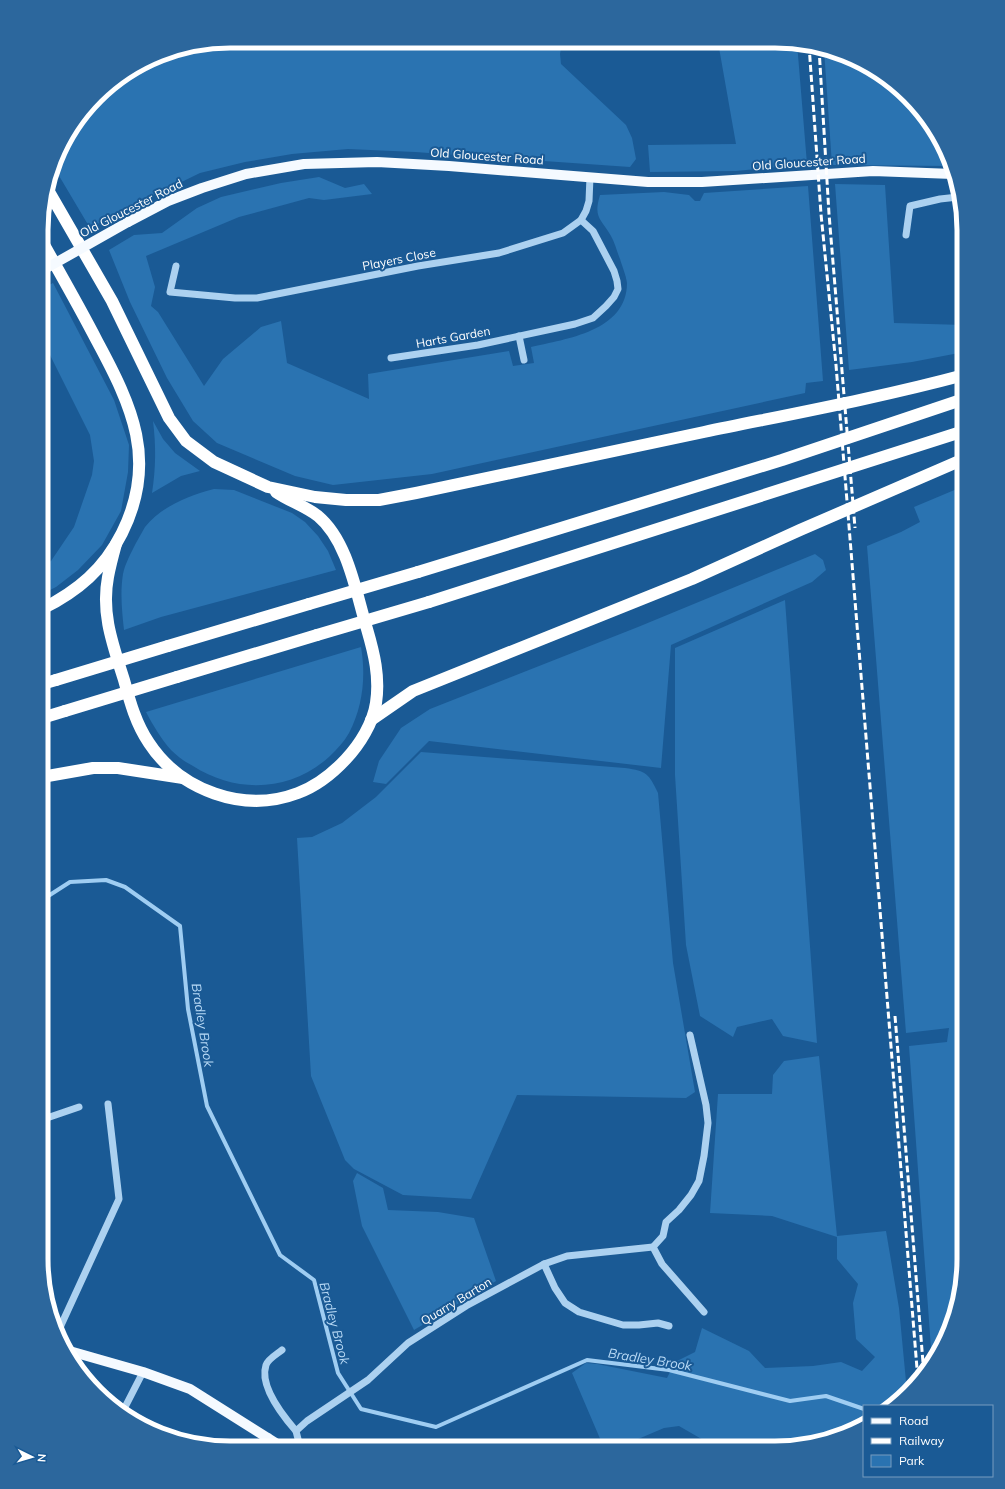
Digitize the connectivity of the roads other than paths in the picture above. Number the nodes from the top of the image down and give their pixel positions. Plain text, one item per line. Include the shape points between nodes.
1 (948, 174) edge
2 (590, 177) junction
3 (51, 195) edge
4 (954, 198) edge
5 (581, 220) junction
6 (906, 235) dead end
7 (48, 252) edge
8 (176, 266) dead end
9 (48, 267) edge
10 (519, 336) junction
11 (391, 358) dead end
12 (524, 360) dead end
13 (957, 370) edge
14 (957, 377) edge
15 (957, 400) edge
16 (704, 432) junction
17 (957, 433) edge
18 (957, 462) edge
19 (268, 487) junction
20 (116, 544) junction
21 (48, 606) edge
22 (48, 682) edge
23 (48, 716) edge
24 (371, 720) junction
25 (48, 776) edge
26 (182, 778) junction
27 (690, 1035) dead end
28 (108, 1104) dead end
29 (79, 1107) dead end
30 (48, 1118) edge
31 (653, 1247) junction
32 (544, 1264) junction
33 (704, 1312) dead end
34 (61, 1326) edge
35 (669, 1326) dead end
36 (282, 1350) dead end
37 (74, 1352) edge
38 (143, 1372) junction
39 (125, 1407) edge
40 (296, 1431) junction
41 (269, 1438) junction
42 (263, 1441) edge
43 (273, 1441) edge
44 (298, 1441) edge

1 - 2 main road, Old Gloucester Road via 873,171 702,182 648,182
2 - 5 street via 589,201
2 - 9 main road, Old Gloucester Road, bridge via 384,163 304,164 246,174 168,201
3 - 19 highway via 112,301 169,418 186,441 214,462
4 - 6 street via 910,206
5 - 8 street, Players Close via 563,233 499,253 418,266 257,298 170,292
5 - 10 street, Harts Garden via 593,231 614,271 618,288 614,296 606,306 584,322
7 - 20 highway via 110,365 128,402 137,434 140,464 136,494 128,520
10 - 11 street, Harts Garden via 478,346
10 - 12 street
13 - 16 highway
14 - 16 highway via 908,390
15 - 22 highway, bridge via 782,460
16 - 19 highway via 379,500 315,497
17 - 23 highway, bridge via 429,602
18 - 24 highway via 692,579 413,691
19 - 24 highway via 308,509 322,520 334,534 347,561 377,669 376,702
20 - 21 highway via 97,571 60,600
20 - 26 highway via 108,578 106,608 109,634 136,719 159,757
24 - 26 highway via 352,753 342,764 331,774 298,793 270,800 236,799 208,792
25 - 26 highway via 93,768 118,768
27 - 31 street via 706,1105 708,1123 704,1156 699,1182 679,1210 666,1222 663,1236
28 - 34 street via 119,1199
29 - 30 street
31 - 32 street, Quarry Barton via 567,1256
31 - 33 street via 662,1264
32 - 35 street via 565,1303 579,1312 623,1325 658,1323
32 - 40 street, Quarry Barton via 466,1306 408,1343 368,1380 306,1421
36 - 40 street via 266,1363 264,1375 269,1391 283,1417
37 - 38 main road
38 - 39 street
38 - 41 main road via 190,1389
40 - 44 street
41 - 42 street
41 - 43 main road

